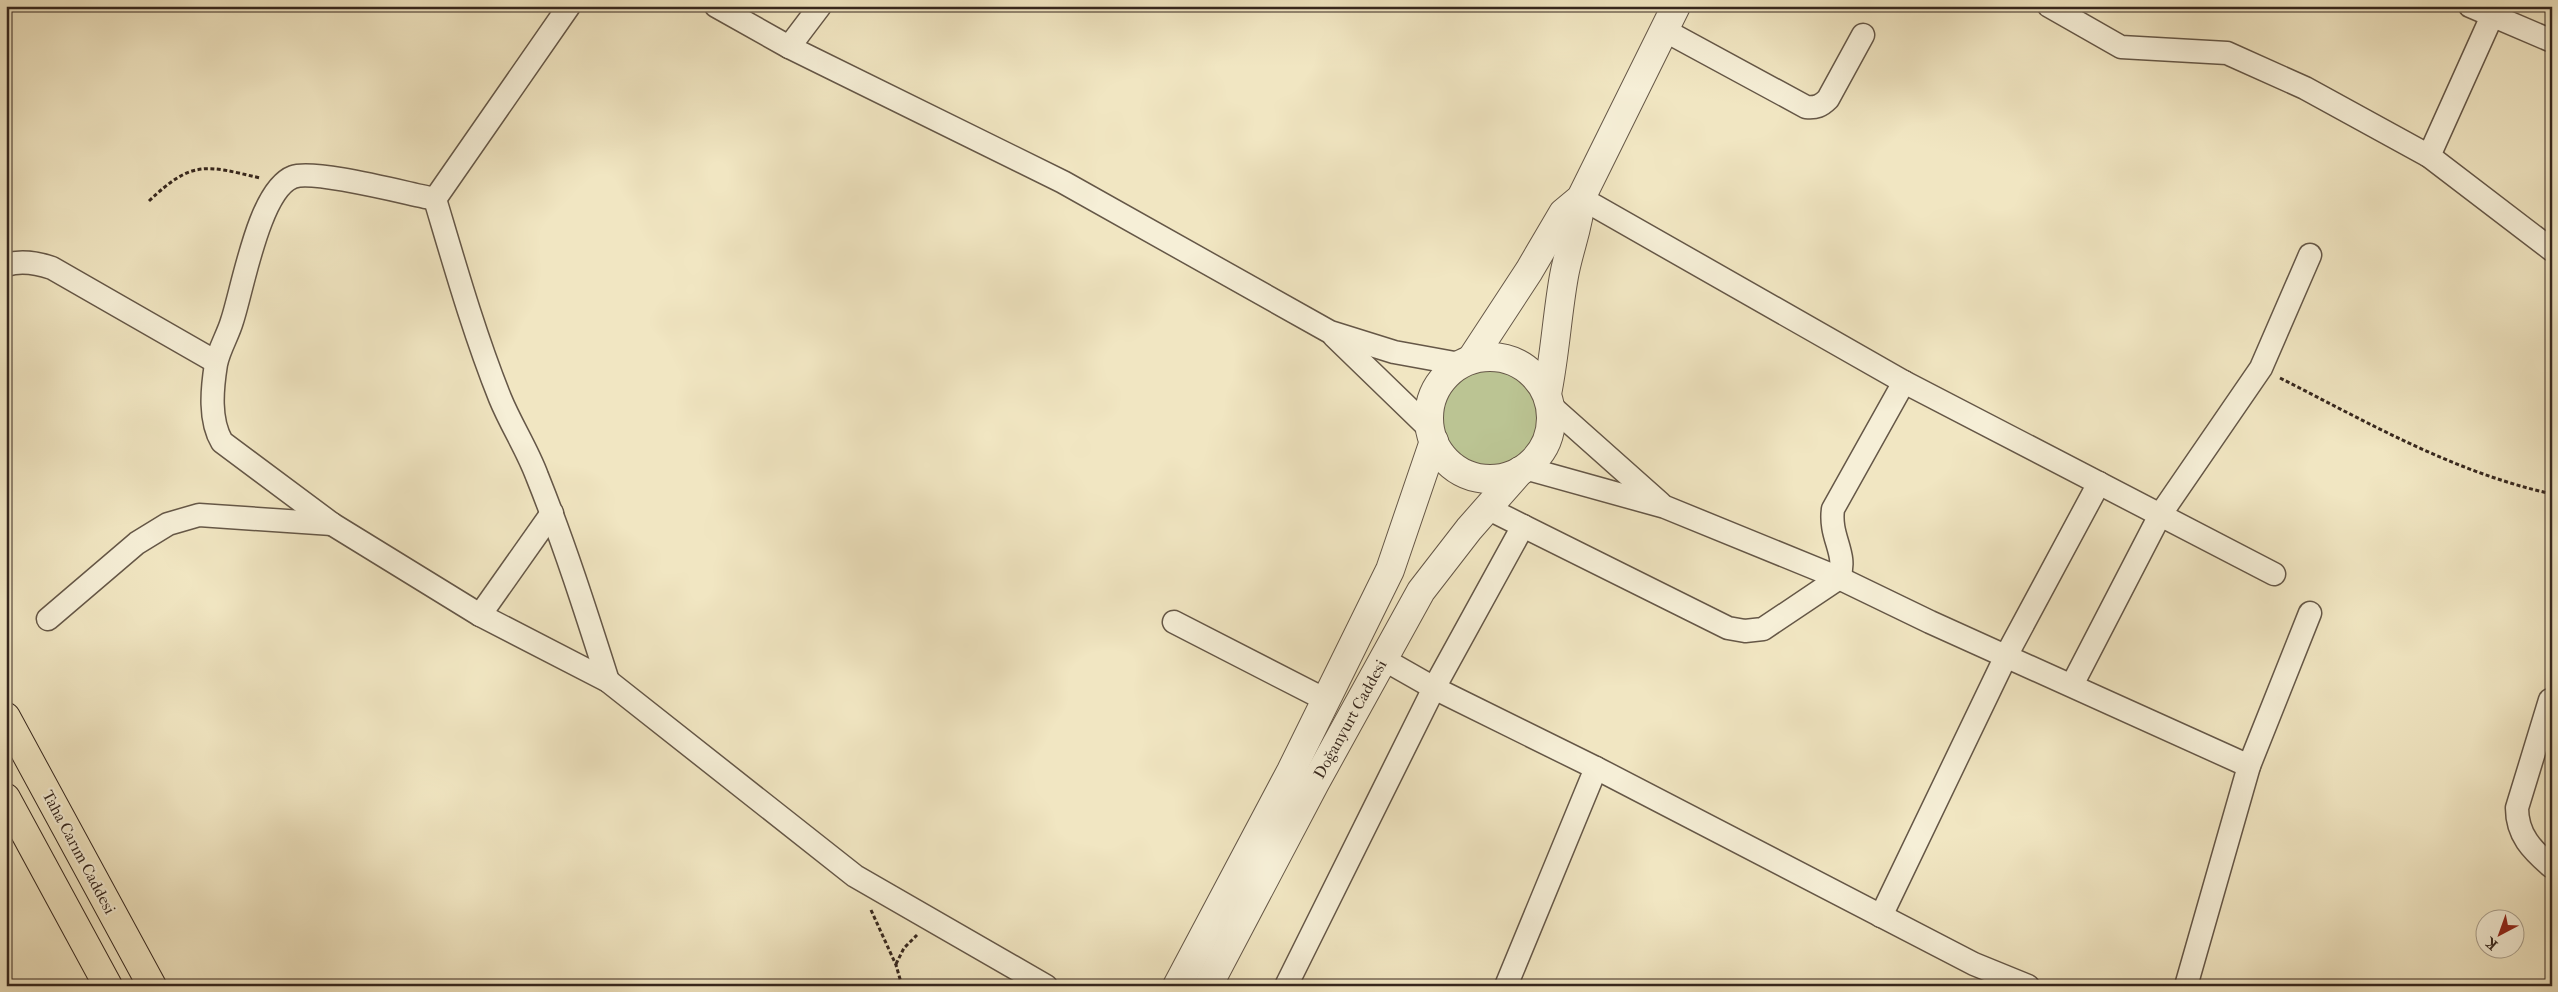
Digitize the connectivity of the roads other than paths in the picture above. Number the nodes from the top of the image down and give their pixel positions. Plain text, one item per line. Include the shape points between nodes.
1 (569, 6) edge
2 (716, 6) edge
3 (820, 6) edge
4 (1676, 6) edge
5 (2049, 6) edge
6 (2470, 6) edge
7 (2492, 16) junction
8 (1664, 30) junction
9 (1863, 35) dead end
10 (2552, 41) edge
11 (789, 47) junction
12 (2429, 156) junction
13 (1581, 198) junction
14 (436, 199) junction
15 (2552, 250) edge
16 (2310, 254) dead end
17 (6, 265) edge
18 (1330, 332) junction
19 (1466, 361) junction
20 (216, 362) junction
21 (1904, 382) junction
22 (1549, 400) junction
23 (1432, 435) junction
24 (1523, 470) junction
25 (2099, 483) junction
26 (1665, 507) junction
27 (1487, 508) junction
28 (552, 513) junction
29 (2160, 516) junction
30 (332, 524) junction
31 (1523, 526) junction
32 (2274, 574) dead end
33 (1839, 578) junction
34 (2310, 613) dead end
35 (480, 615) junction
36 (48, 619) dead end
37 (1174, 622) dead end
38 (2006, 656) junction
39 (1383, 660) junction
40 (608, 681) junction
41 (2072, 685) junction
42 (1434, 688) junction
43 (1326, 700) junction
44 (2550, 700) dead end
45 (6, 717) edge
46 (2249, 766) junction
47 (1596, 768) junction
48 (6, 798) edge
49 (2552, 868) edge
50 (1881, 916) junction
51 (108, 986) edge
52 (152, 986) edge
53 (1046, 986) edge
54 (1177, 986) edge
55 (1208, 986) edge
56 (1286, 986) edge
57 (1506, 986) edge
58 (2028, 986) edge
59 (2186, 986) edge

1 - 14 street
2 - 11 street
3 - 11 street
4 - 8 street
5 - 12 street via 2121,47 2227,53 2305,88
6 - 7 street
7 - 10 street
7 - 12 street
8 - 9 street via 1813,108 1828,99
8 - 13 street
11 - 18 street via 1064,182
12 - 15 street
13 - 19 street via 1563,213 1529,271
13 - 21 street
13 - 22 street via 1579,222 1564,275
14 - 20 street via 316,175 298,176 283,183 275,191 249,254 232,320
14 - 28 street via 472,320 500,399 537,474
16 - 29 street via 2261,368
17 - 20 street via 34,263 52,268
18 - 19 street via 1394,352
18 - 23 street
19 - 22 street via 1498,356 1516,362 1532,373
19 - 23 street via 1441,380 1434,391 1429,416
20 - 30 street via 213,421 222,442
21 - 25 street
21 - 33 street via 1834,510 1832,527 1842,564
22 - 24 street via 1552,419 1546,444 1540,455
22 - 26 street
23 - 24 street via 1448,462 1470,476 1496,479
23 - 43 street, Doğanyurt Caddesi via 1390,570
24 - 26 street
24 - 27 street, Doğanyurt Caddesi
25 - 29 street
25 - 38 street
26 - 33 street
27 - 31 street
27 - 39 street, Doğanyurt Caddesi via 1422,590
28 - 35 street
28 - 40 street
29 - 32 street
29 - 41 street
30 - 35 street
30 - 36 street via 199,515 168,524 137,543
31 - 33 street via 1728,628 1745,631 1762,629
31 - 42 street
33 - 38 street
34 - 46 street
35 - 40 street
37 - 43 street
38 - 41 street
38 - 50 street
39 - 42 street
39 - 55 street, Doğanyurt Caddesi
40 - 53 street via 855,876
41 - 46 street
42 - 47 street
42 - 56 street
43 - 54 street, Doğanyurt Caddesi
44 - 49 street via 2517,808 2517,818 2528,845
45 - 52 main road, Taha Carım Caddesi
46 - 59 street
47 - 50 street
47 - 57 street
48 - 51 main road
50 - 58 street via 1974,964

